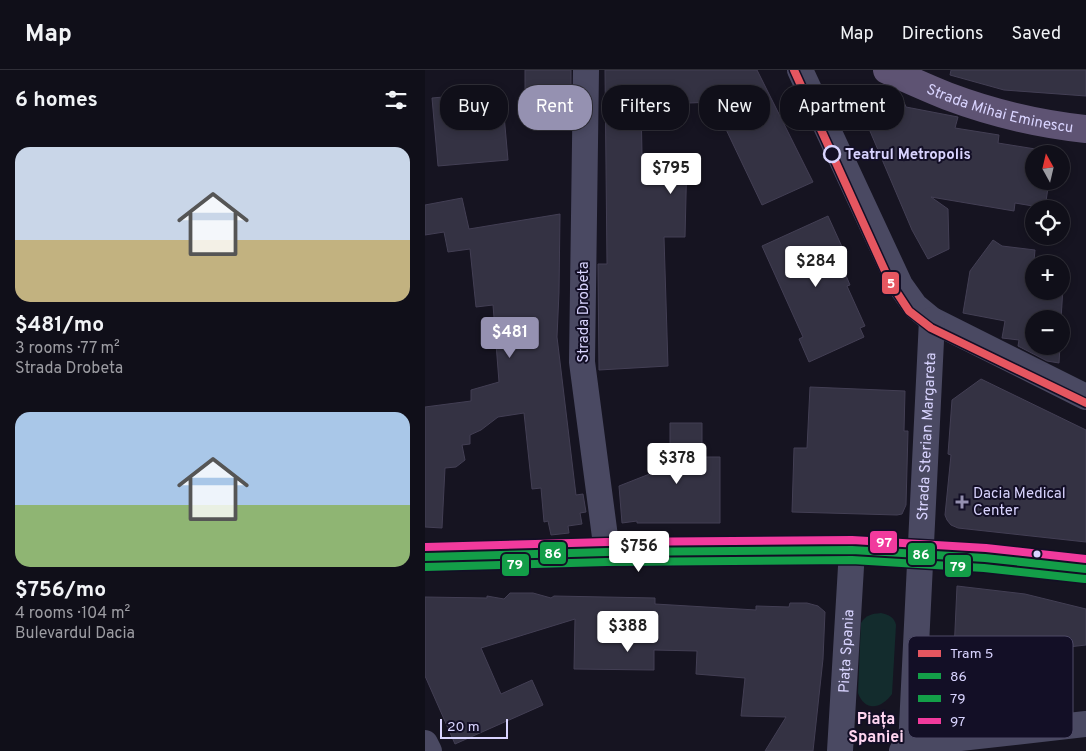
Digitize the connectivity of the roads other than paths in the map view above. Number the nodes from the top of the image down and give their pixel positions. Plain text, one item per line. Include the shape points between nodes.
1 (586, 70) edge
2 (800, 70) edge
3 (887, 70) edge
4 (1086, 129) edge
5 (932, 320) junction
6 (1086, 397) edge
7 (852, 550) junction
8 (607, 552) junction
9 (921, 553) junction
10 (425, 557) edge
11 (1086, 569) edge
12 (915, 636) edge
13 (1086, 724) edge
14 (1073, 725) edge
15 (908, 735) edge
16 (961, 738) edge
17 (425, 743) edge
18 (907, 749) edge
19 (429, 751) edge
20 (840, 751) edge

1 - 8 street, Strada Drobeta via 581,362
2 - 5 street via 900,286 915,306
3 - 4 main road, Strada Mihai Eminescu via 986,109 1030,121
5 - 6 street
5 - 9 street, Strada Sterian Margareta
7 - 8 main road
7 - 9 main road
7 - 20 street, Piața Spania
8 - 10 main road
9 - 11 main road
9 - 12 street
13 - 14 street
15 - 18 street
16 - 18 street
17 - 19 street

